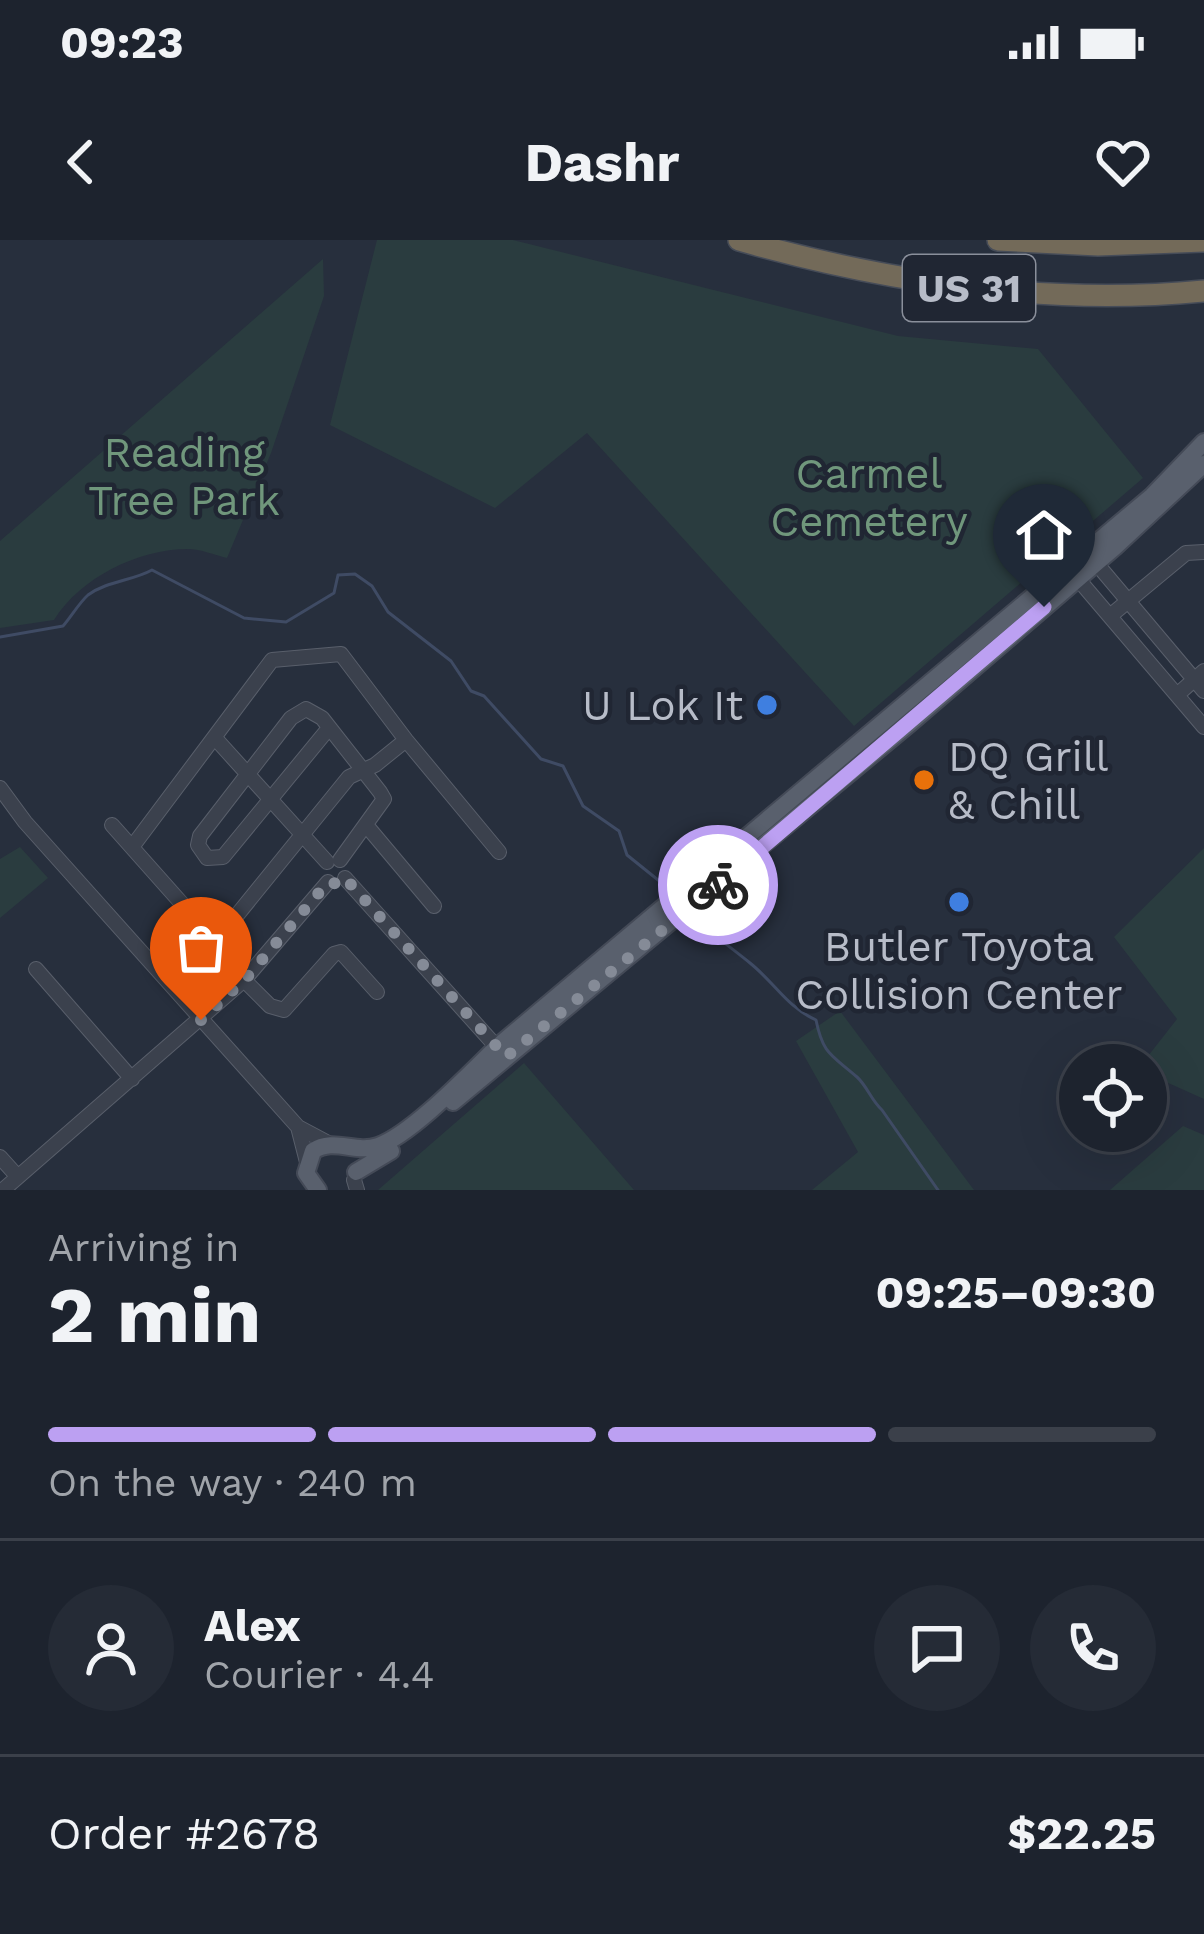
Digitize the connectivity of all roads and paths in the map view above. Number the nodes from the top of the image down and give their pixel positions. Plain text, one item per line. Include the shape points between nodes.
1 (739, 240) edge
2 (998, 240) edge
3 (1204, 241) edge
4 (1204, 291) edge
5 (1204, 442) edge
6 (1204, 464) edge
7 (1204, 552) edge
8 (1091, 557) junction
9 (1073, 573) junction
10 (1128, 601) junction
11 (1110, 616) junction
12 (1201, 680) edge
13 (1177, 695) junction
14 (1204, 727) edge
15 (329, 728) junction
16 (215, 738) junction
17 (406, 740) junction
18 (361, 769) junction
19 (248, 773) junction
20 (0, 788) edge
21 (269, 797) junction
22 (0, 802) edge
23 (25, 822) junction
24 (112, 824) dead end
25 (366, 825) junction
26 (302, 834) junction
27 (132, 847) junction
28 (499, 852) dead end
29 (333, 861) junction
30 (345, 878) junction
31 (328, 882) junction
32 (434, 905) dead end
33 (216, 941) junction
34 (37, 969) dead end
35 (246, 978) junction
36 (377, 992) dead end
37 (201, 1020) junction
38 (502, 1052) junction
39 (132, 1079) junction
40 (298, 1127) junction
41 (337, 1145) junction
42 (0, 1157) edge
43 (18, 1178) junction
44 (309, 1180) edge
45 (353, 1183) edge
46 (3, 1190) edge

1 - 4 highway, US 31 via 963,287 1073,295
2 - 3 highway, US 31
5 - 8 main road
6 - 8 main road
7 - 10 street via 1186,553
8 - 9 main road
8 - 10 street
9 - 11 street
9 - 38 main road
10 - 11 street
10 - 12 street
11 - 13 street
12 - 13 street
13 - 14 street
15 - 18 street
15 - 19 street via 306,709
15 - 21 street
16 - 17 street via 272,660 341,654
16 - 19 street
16 - 27 street
17 - 18 street
17 - 28 street
18 - 25 street via 384,799
18 - 26 street
19 - 21 street
19 - 21 street via 200,836 202,855 224,856
20 - 23 street
21 - 26 street
22 - 23 street
23 - 37 street
24 - 27 street
25 - 29 street
25 - 32 street
26 - 29 street
26 - 33 street
27 - 33 street
29 - 30 street via 346,867
29 - 31 street via 322,872
30 - 31 street
30 - 38 street
31 - 35 street
33 - 35 street
34 - 39 street
35 - 36 street via 284,1010 341,952
35 - 37 street
37 - 39 street
37 - 40 street
38 - 41 main road via 391,1140 370,1148
38 - 45 main road
39 - 43 street
40 - 41 street
40 - 44 street
41 - 44 main road via 318,1147
41 - 45 main road via 355,1160
42 - 43 street
43 - 46 street

